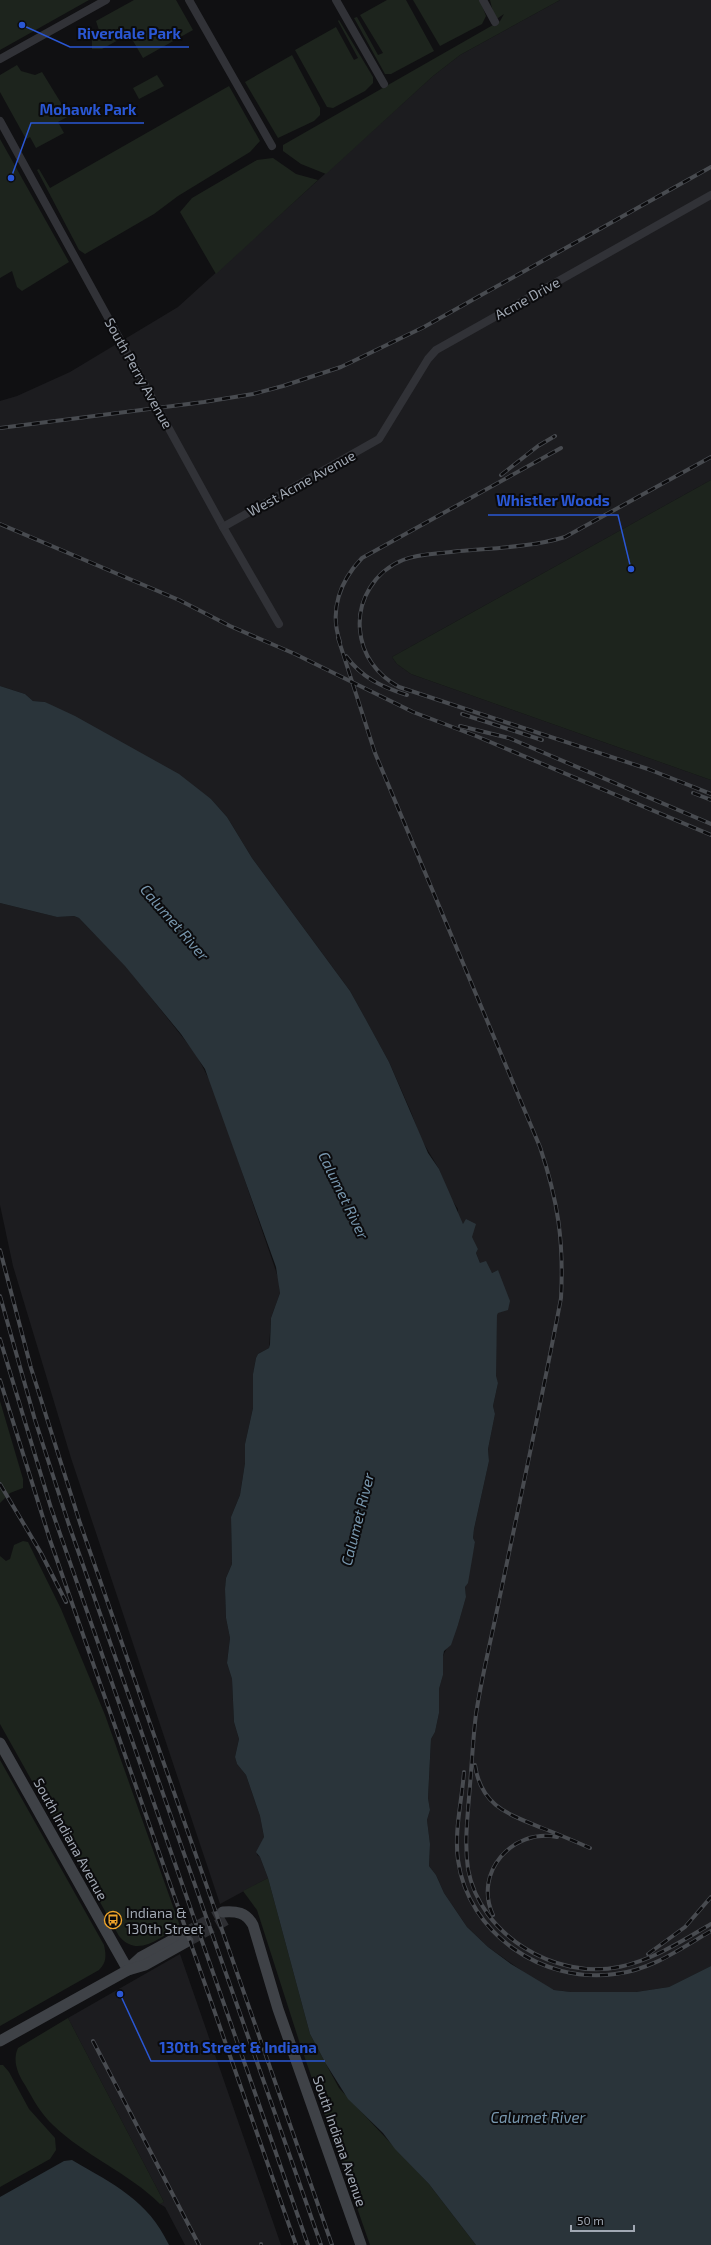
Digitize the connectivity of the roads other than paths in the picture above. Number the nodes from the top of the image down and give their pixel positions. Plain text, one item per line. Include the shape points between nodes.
1 (106, 0) edge
2 (189, 0) edge
3 (336, 0) edge
4 (483, 0) edge
5 (495, 22) dead end
6 (0, 59) edge
7 (384, 84) dead end
8 (0, 121) edge
9 (272, 146) dead end
10 (711, 195) edge
11 (379, 439) joint
12 (223, 527) junction
13 (280, 624) dead end
14 (0, 1743) edge
15 (224, 1916) tunnel mouth
16 (187, 1937) tunnel mouth
17 (128, 1970) junction
18 (0, 2041) edge
19 (361, 2245) edge

1 - 6 street
2 - 9 street
3 - 7 street
4 - 5 street
8 - 12 street, South Perry Avenue
10 - 11 street, Acme Drive via 436,350
11 - 12 street, West Acme Avenue
12 - 13 street, South Perry Avenue
14 - 17 main road, South Indiana Avenue
15 - 19 main road, South Indiana Avenue via 234,1911 242,1913 253,1924 278,2009
16 - 17 main road via 141,1957
17 - 18 main road

